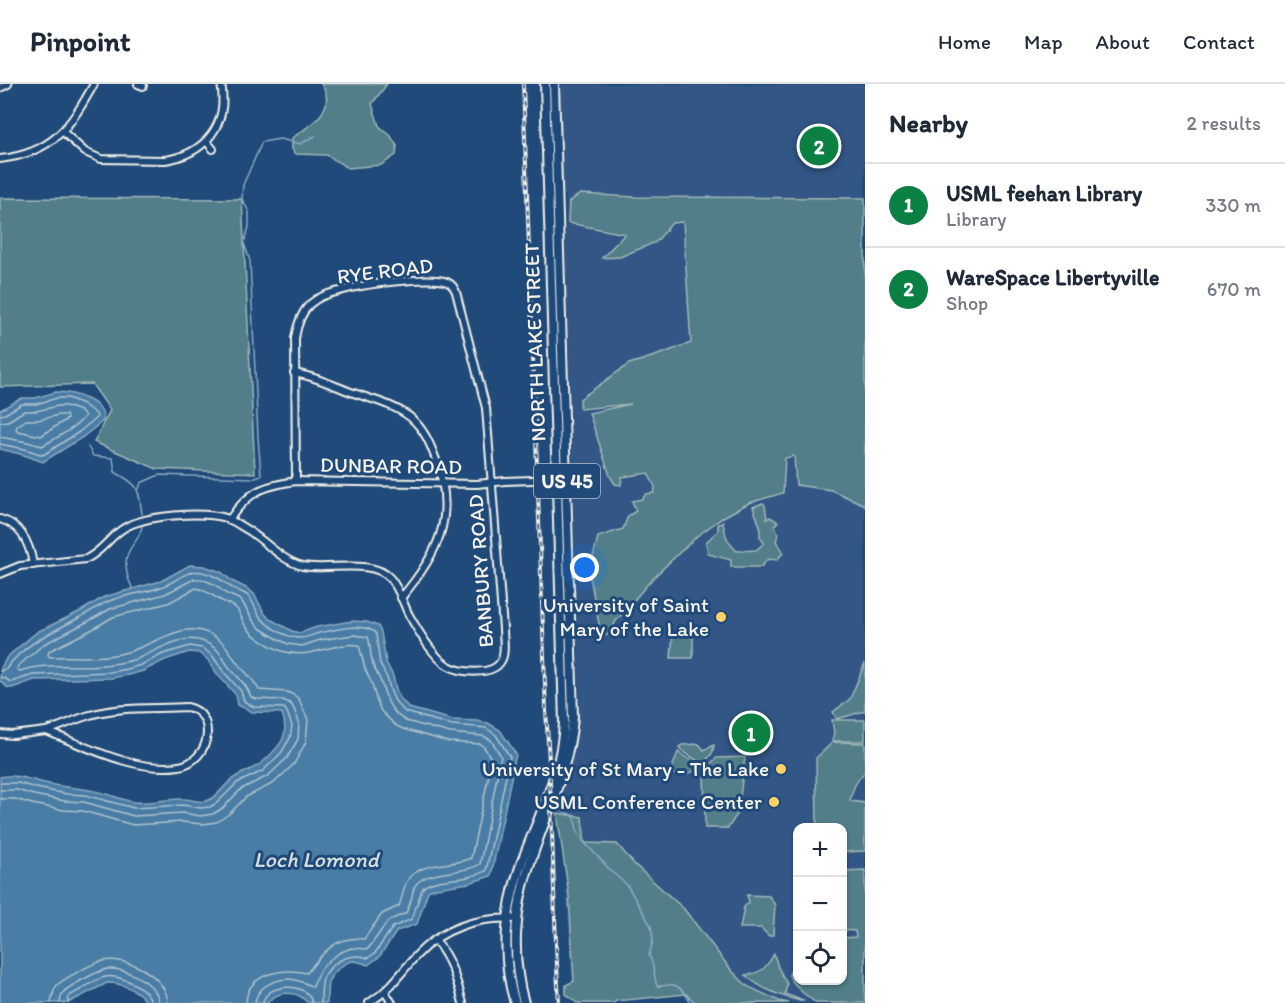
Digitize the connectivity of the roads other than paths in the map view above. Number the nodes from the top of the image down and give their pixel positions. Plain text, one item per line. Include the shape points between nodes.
1 (8, 84) edge
2 (94, 84) edge
3 (221, 84) edge
4 (545, 84) edge
5 (554, 84) edge
6 (0, 88) edge
7 (63, 132) junction
8 (207, 142) junction
9 (213, 148) dead end
10 (0, 159) edge
11 (456, 292) joint
12 (294, 373) junction
13 (557, 479) junction
14 (566, 479) junction
15 (296, 481) junction
16 (491, 483) junction
17 (444, 484) junction
18 (0, 519) edge
19 (229, 520) junction
20 (33, 565) junction
21 (0, 574) edge
22 (401, 598) junction
23 (46, 731) junction
24 (0, 734) edge
25 (508, 918) junction
26 (517, 919) junction
27 (435, 940) junction
28 (385, 992) junction
29 (369, 1003) edge
30 (392, 1003) edge
31 (463, 1003) edge
32 (515, 1003) edge
33 (524, 1003) edge

1 - 6 street
2 - 7 street
3 - 8 street via 221,114
4 - 13 main road, NORTH LAKE STREET / US 45
5 - 14 main road, NORTH LAKE STREET / US 45
7 - 8 street via 85,153 108,160 175,159
7 - 10 street via 30,153
8 - 9 street
11 - 12 street, RYE ROAD via 450,283 434,279 377,284 320,298 300,320
11 - 16 street, BANBURY ROAD via 486,408
12 - 15 street
12 - 17 street via 409,416 424,432
13 - 14 street, DUNBAR ROAD
13 - 16 street, DUNBAR ROAD
13 - 25 main road, NORTH LAKE STREET / US 45 via 563,739 554,780 520,867
14 - 26 main road, NORTH LAKE STREET / US 45 via 572,727 561,779 525,877
15 - 17 street, DUNBAR ROAD
15 - 19 street, DUNBAR ROAD via 276,484 248,496
16 - 17 street, DUNBAR ROAD
16 - 22 street, BANBURY ROAD via 504,640 500,663 478,672 447,666 433,651
17 - 22 street via 446,506 439,537 422,571
18 - 20 street via 22,534
19 - 20 street, BANBURY ROAD via 191,515 146,519 125,527 86,559
19 - 22 street, BANBURY ROAD via 301,565 378,569 390,578
20 - 21 street, BANBURY ROAD
23 - 23 street via 114,710 187,707 200,714 207,737 197,758 169,767 139,765
23 - 24 street
25 - 26 street
25 - 27 street via 465,924
25 - 32 main road, NORTH LAKE STREET / US 45 via 507,963
26 - 33 main road, NORTH LAKE STREET / US 45 via 516,954
27 - 28 street
27 - 31 street via 452,969
28 - 29 street
28 - 30 street

